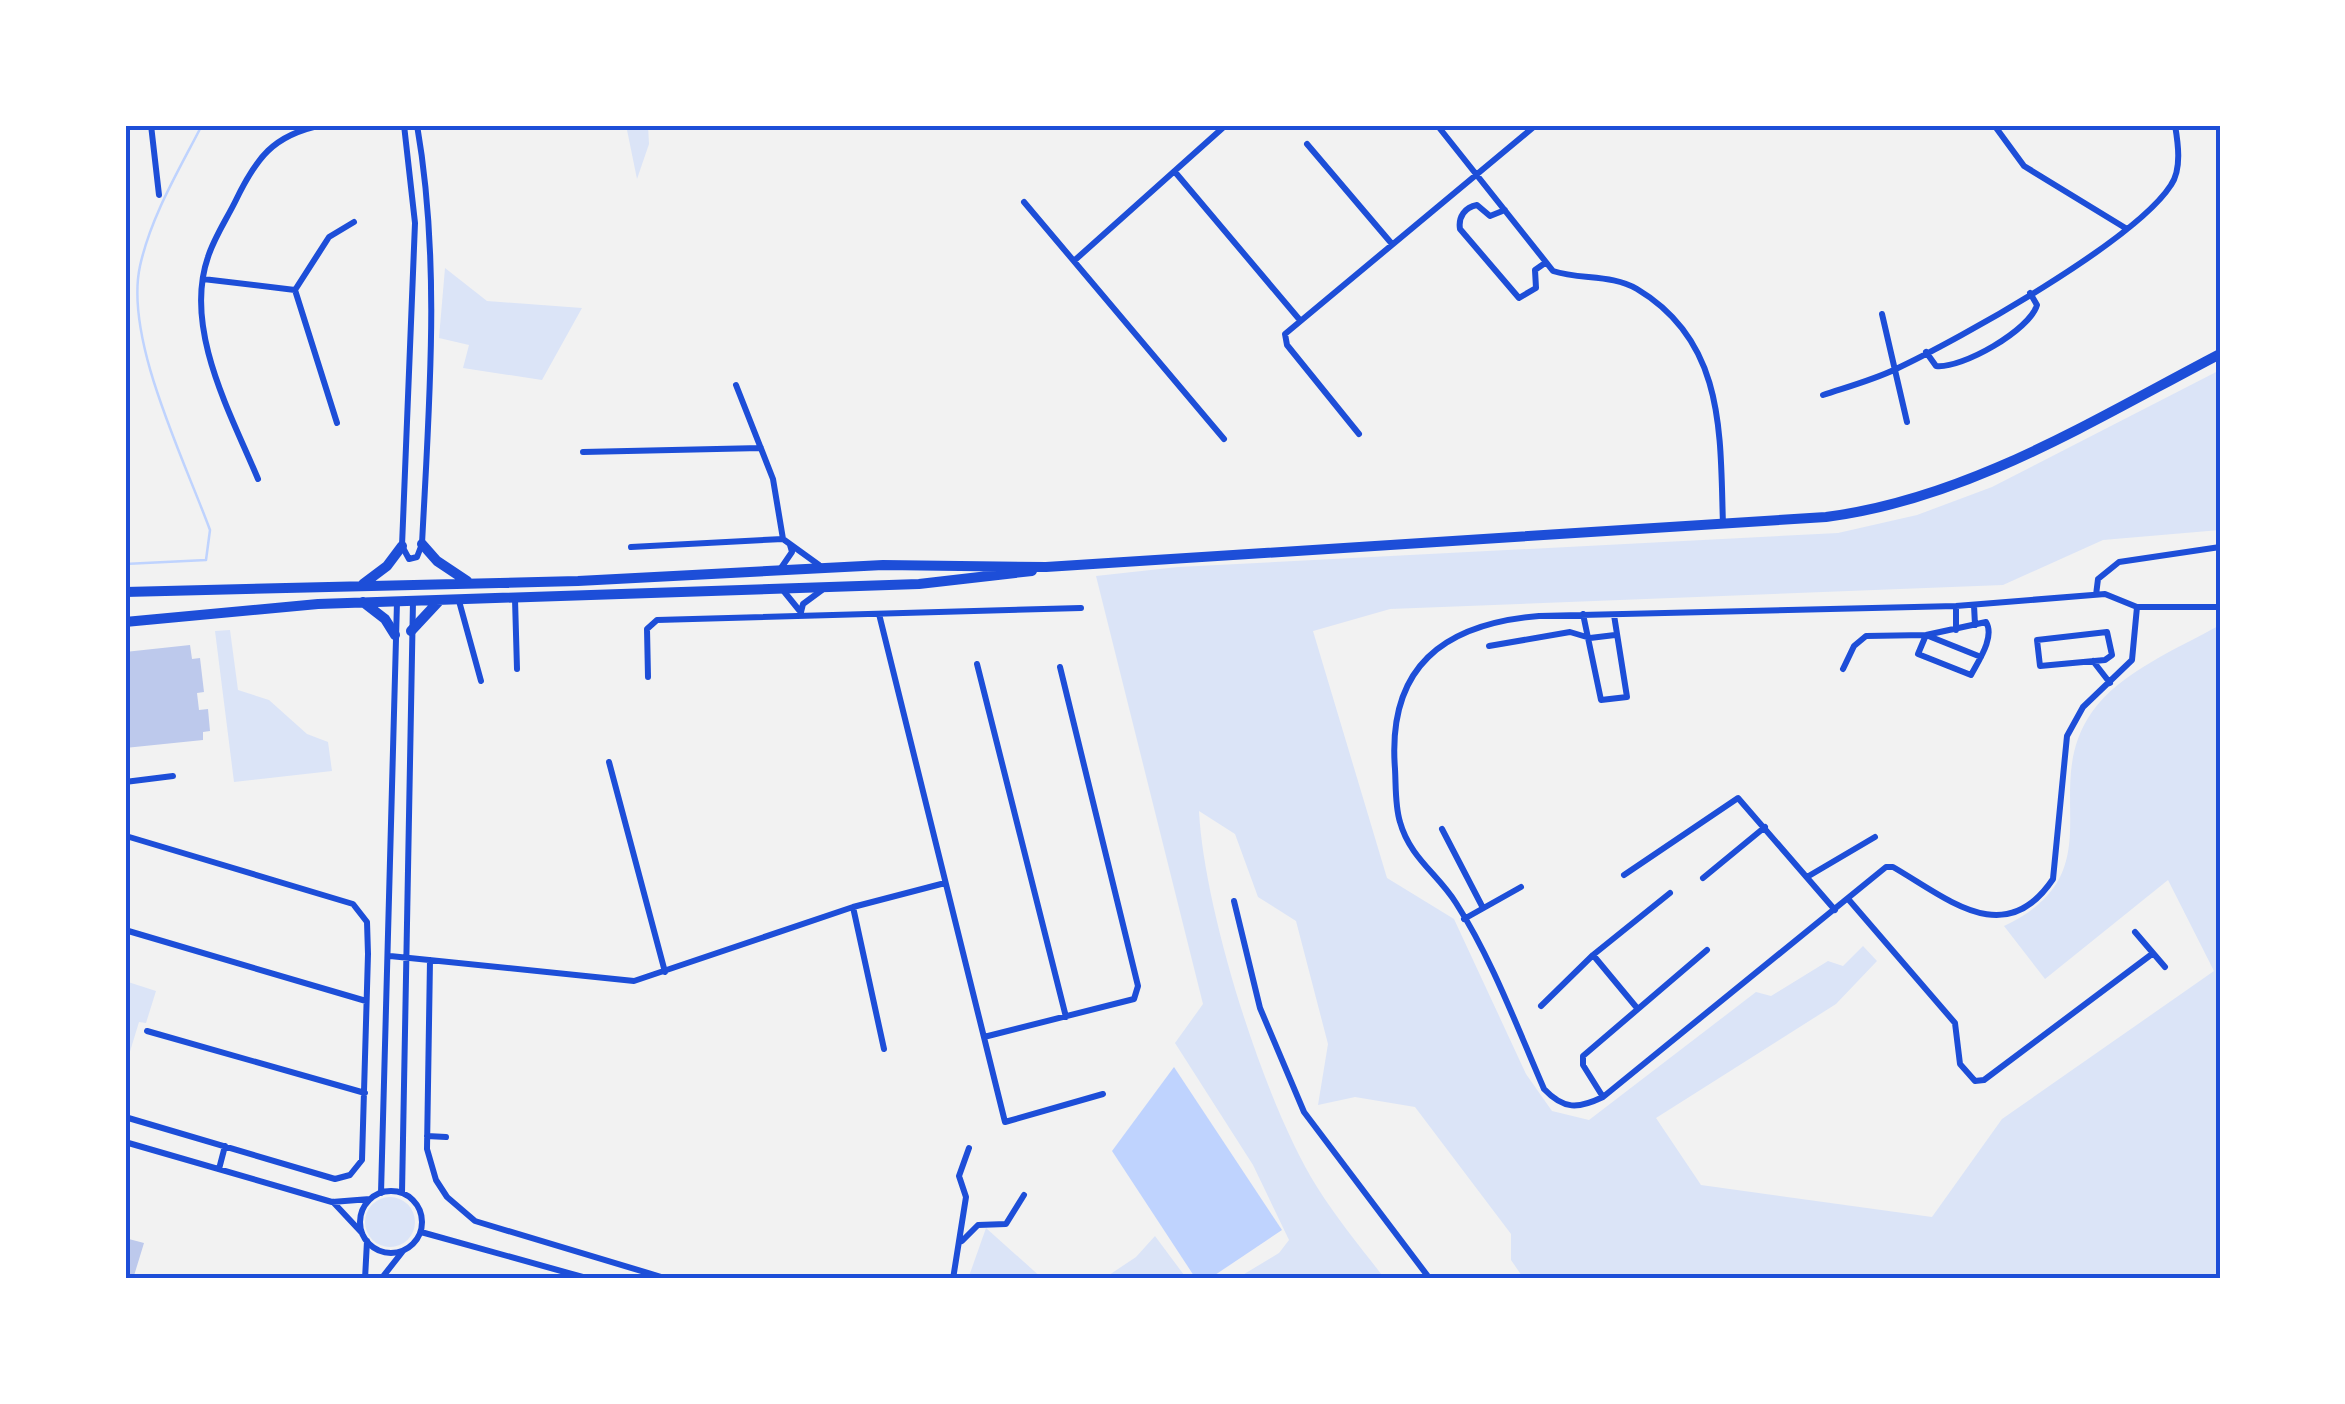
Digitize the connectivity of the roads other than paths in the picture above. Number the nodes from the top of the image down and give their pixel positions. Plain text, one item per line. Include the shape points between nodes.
1 (151, 125) edge
2 (322, 125) edge
3 (404, 125) edge
4 (418, 125) edge
5 (1206, 125) edge
6 (1226, 125) edge
7 (1437, 125) edge
8 (1536, 125) edge
9 (1994, 125) edge
10 (2175, 125) edge
11 (1526, 129) edge
12 (1215, 136) junction
13 (1307, 144) dead end
14 (1175, 172) junction
15 (1477, 174) junction
16 (159, 195) dead end
17 (1024, 202) dead end
18 (1504, 210) junction
19 (354, 222) dead end
20 (2127, 228) junction
21 (1392, 244) junction
22 (1075, 260) junction
23 (1545, 262) junction
24 (203, 279) junction
25 (295, 290) junction
26 (2030, 294) junction
27 (1882, 314) dead end
28 (1299, 319) junction
29 (1926, 352) junction
30 (2220, 354) edge
31 (1895, 370) junction
32 (736, 385) dead end
33 (1824, 395) dead end
34 (1907, 422) dead end
35 (337, 423) dead end
36 (1359, 434) dead end
37 (1224, 439) dead end
38 (761, 448) junction
39 (583, 452) dead end
40 (258, 479) dead end
41 (1723, 527) junction
42 (786, 542) junction
43 (422, 544) junction
44 (402, 546) junction
45 (2220, 546) edge
46 (631, 547) dead end
47 (824, 567) junction
48 (1046, 568) junction
49 (778, 570) junction
50 (470, 582) junction
51 (362, 585) junction
52 (778, 587) junction
53 (828, 587) junction
54 (125, 592) edge
55 (2096, 595) junction
56 (515, 599) junction
57 (459, 600) junction
58 (397, 601) junction
59 (413, 601) junction
60 (440, 601) junction
61 (363, 602) junction
62 (1974, 605) junction
63 (1956, 606) junction
64 (2137, 607) junction
65 (2220, 607) edge
66 (1081, 608) dead end
67 (879, 614) junction
68 (1583, 614) junction
69 (1614, 615) junction
70 (800, 616) junction
71 (125, 622) edge
72 (1974, 625) junction
73 (1956, 630) junction
74 (411, 631) junction
75 (395, 635) junction
76 (1615, 635) junction
77 (1926, 635) junction
78 (1590, 638) junction
79 (1489, 646) dead end
80 (1981, 657) junction
81 (2093, 661) junction
82 (977, 664) dead end
83 (1060, 667) dead end
84 (1843, 668) dead end
85 (517, 670) dead end
86 (648, 677) dead end
87 (481, 681) dead end
88 (2110, 683) junction
89 (609, 762) dead end
90 (172, 776) dead end
91 (125, 782) edge
92 (1765, 827) junction
93 (1442, 830) dead end
94 (126, 836) edge
95 (1875, 837) dead end
96 (1624, 876) dead end
97 (1807, 876) junction
98 (1703, 878) dead end
99 (945, 884) junction
100 (1521, 888) dead end
101 (1670, 893) dead end
102 (1848, 900) junction
103 (1234, 901) dead end
104 (854, 907) junction
105 (1483, 908) junction
106 (1835, 910) junction
107 (1464, 918) junction
108 (125, 930) edge
109 (2135, 932) dead end
110 (1707, 950) dead end
111 (2152, 954) junction
112 (390, 956) junction
113 (406, 956) junction
114 (1593, 956) junction
115 (430, 960) junction
116 (2164, 967) dead end
117 (665, 972) junction
118 (366, 1000) junction
119 (1542, 1006) dead end
120 (1637, 1008) junction
121 (1066, 1016) junction
122 (147, 1030) dead end
123 (984, 1037) junction
124 (884, 1049) dead end
125 (365, 1093) junction
126 (1103, 1094) dead end
127 (1603, 1097) junction
128 (125, 1117) edge
129 (427, 1136) junction
130 (446, 1137) dead end
131 (125, 1142) edge
132 (224, 1146) junction
133 (969, 1148) dead end
134 (219, 1170) junction
135 (381, 1193) junction
136 (402, 1193) junction
137 (1024, 1196) dead end
138 (370, 1199) junction
139 (332, 1202) junction
140 (421, 1232) junction
141 (365, 1237) junction
142 (962, 1242) junction
143 (404, 1250) junction
144 (365, 1279) edge
145 (381, 1279) edge
146 (590, 1279) edge
147 (668, 1279) edge
148 (954, 1279) edge
149 (1430, 1279) edge

1 - 16 street
2 - 24 street via 288,134 258,160 207,258
3 - 44 street via 416,223
4 - 43 street via 430,240
5 - 12 street
6 - 12 street
7 - 15 street
8 - 11 street
9 - 20 street via 2024,166
10 - 20 street via 2177,172 2171,186
11 - 15 street
12 - 14 street
13 - 21 street
14 - 22 street
14 - 28 street
15 - 18 street
15 - 21 street
17 - 22 street
18 - 23 street
18 - 23 street via 1490,216 1471,206 1460,229 1518,298 1536,288 1536,270
19 - 25 street via 319,250
20 - 26 street
21 - 28 street
22 - 37 street
23 - 41 street via 1560,273 1638,290 1701,354 1719,424
24 - 25 street
24 - 40 street via 208,350
25 - 35 street
26 - 29 street
26 - 29 street via 2037,305 2034,317 1994,345 1945,367
27 - 31 street
28 - 36 street via 1285,334 1287,344
29 - 31 street
30 - 41 main road via 1930,494 1858,513
31 - 33 street
31 - 34 street
32 - 38 street
38 - 39 street
38 - 42 street
41 - 48 main road
42 - 46 street
42 - 47 street
42 - 49 street via 789,560
43 - 44 street via 414,559
43 - 50 main road
44 - 51 main road
45 - 55 street via 2119,562 2098,579
47 - 48 main road
47 - 49 main road
48 - 53 main road
49 - 50 main road
50 - 51 main road
51 - 54 main road
52 - 53 main road
52 - 56 main road
52 - 70 street
53 - 70 street via 803,604
55 - 62 street
55 - 64 street
56 - 57 main road
56 - 85 street
57 - 60 main road
57 - 87 street
58 - 59 main road
58 - 61 main road
58 - 75 street
59 - 60 main road
59 - 74 street
60 - 74 main road
61 - 71 main road
61 - 75 main road
62 - 63 street
62 - 72 street
63 - 69 street
63 - 73 street
64 - 65 street
64 - 88 street via 2132,660
66 - 67 street
67 - 70 street
67 - 99 street
68 - 69 street
68 - 78 street
68 - 107 street via 1499,619 1457,634 1423,666 1397,710 1392,736 1401,826 1418,861
69 - 76 street
70 - 86 street via 650,622
72 - 73 street
72 - 80 street via 1986,622 1990,628
73 - 77 street
74 - 113 street
75 - 112 street
76 - 78 street
76 - 78 street via 1628,697 1601,700
77 - 80 street
77 - 80 street via 1918,654 1971,675
77 - 84 street via 1866,636
78 - 79 street via 1570,632
81 - 81 street via 2112,654 2107,632 2037,640 2040,666
81 - 88 street
82 - 121 street
83 - 121 street via 1138,986 1134,999
88 - 102 street via 2082,707 2068,736 2052,880 2040,898 2010,914 1975,915 1894,866
89 - 117 street
90 - 91 street
92 - 96 street via 1734,798
92 - 97 street
92 - 98 street
93 - 105 street
94 - 118 street via 353,904 367,922
95 - 97 street
97 - 106 street
99 - 104 street
99 - 123 street
100 - 105 street
101 - 114 street
102 - 106 street
102 - 111 street via 1955,1024 1960,1064 1975,1081
103 - 149 street via 1260,1008 1304,1112
104 - 117 street
104 - 124 street
105 - 107 street
106 - 127 street
107 - 127 street via 1544,1088 1568,1107
108 - 118 street
109 - 111 street
110 - 120 street
111 - 116 street
112 - 113 street
112 - 135 street
113 - 115 street
113 - 136 street
114 - 119 street
114 - 120 street
115 - 117 street via 634,981
115 - 129 street
118 - 125 street
120 - 127 street via 1582,1059
121 - 123 street
122 - 125 street
123 - 126 street via 1005,1122
125 - 132 street via 362,1160 343,1178
128 - 132 street
129 - 130 street
129 - 147 street via 436,1180 474,1221
131 - 134 street
132 - 134 street
133 - 142 street via 958,1176 966,1197
134 - 139 street
135 - 136 street
135 - 138 street
136 - 140 street via 417,1204
137 - 142 street via 1006,1224 978,1225
138 - 139 street
138 - 141 street via 361,1215
139 - 141 street
140 - 143 street
140 - 146 street
141 - 143 street via 384,1252
141 - 144 street
142 - 148 street
143 - 145 street

